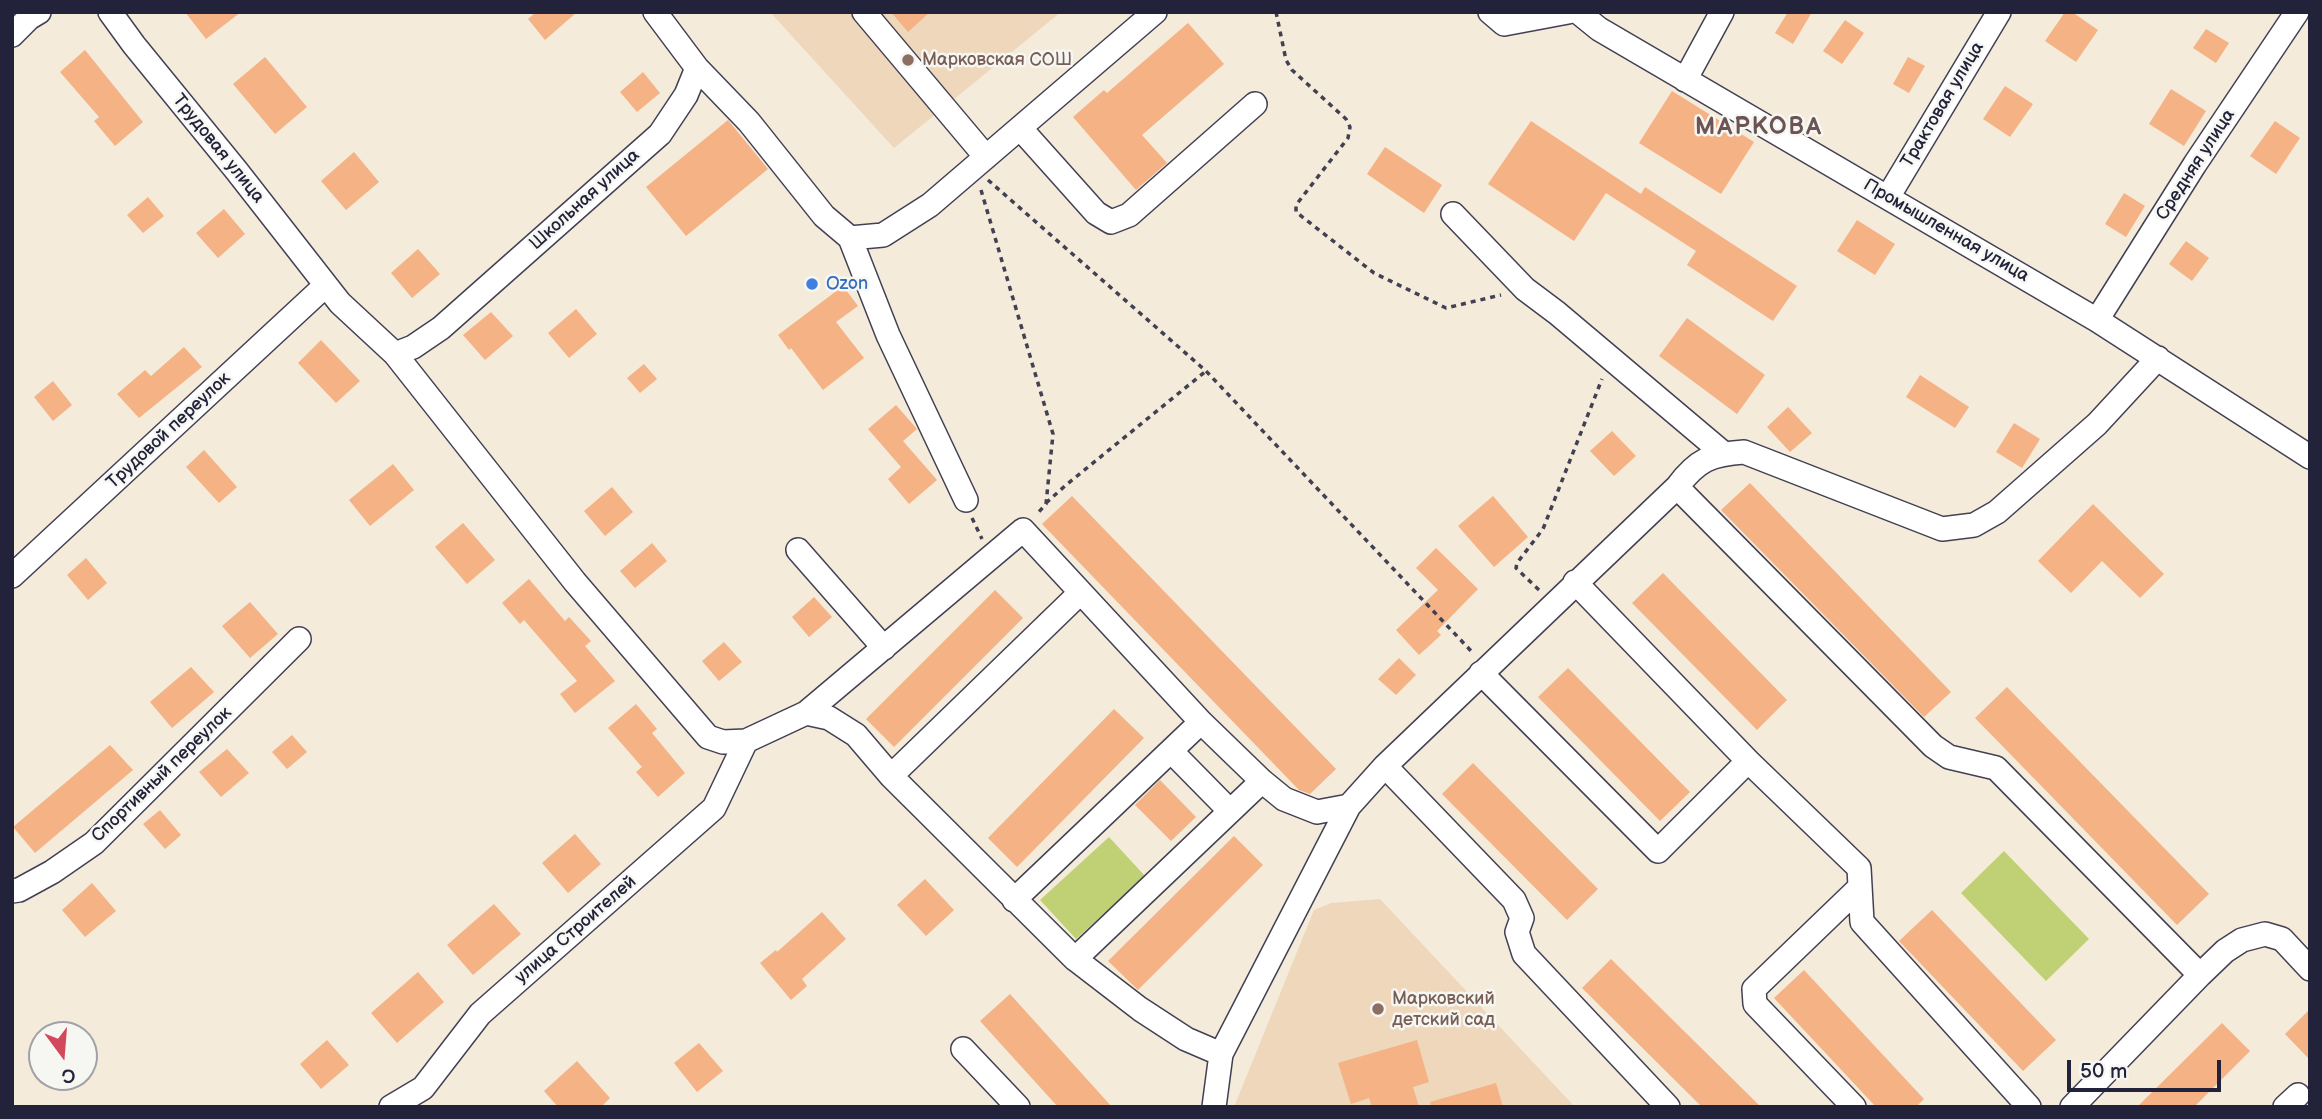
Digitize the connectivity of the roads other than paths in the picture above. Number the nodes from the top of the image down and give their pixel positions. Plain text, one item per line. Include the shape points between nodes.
1 (39, 12) edge
2 (110, 12) edge
3 (655, 12) edge
4 (864, 12) edge
5 (1155, 12) edge
6 (1490, 12) edge
7 (1568, 12) edge
8 (1578, 12) edge
9 (1722, 12) edge
10 (1999, 12) edge
11 (2297, 12) edge
12 (12, 35) edge
13 (697, 68) junction
14 (1685, 80) junction
15 (1255, 104) dead end
16 (1020, 128) junction
17 (980, 162) junction
18 (1888, 197) junction
19 (1452, 214) dead end
20 (850, 237) junction
21 (326, 285) junction
22 (2097, 320) junction
23 (395, 354) junction
24 (2158, 358) junction
25 (1723, 453) junction
26 (2310, 457) edge
27 (1677, 487) junction
28 (966, 500) road end
29 (799, 550) dead end
30 (12, 576) edge
31 (1575, 583) junction
32 (1080, 593) junction
33 (299, 639) dead end
34 (884, 648) junction
35 (1484, 670) junction
36 (806, 713) junction
37 (1201, 722) junction
38 (746, 741) junction
39 (1171, 751) junction
40 (1748, 761) junction
41 (1385, 766) junction
42 (891, 776) junction
43 (1262, 780) junction
44 (1349, 806) junction
45 (1230, 811) junction
46 (1859, 888) junction
47 (12, 891) edge
48 (1014, 900) junction
49 (1075, 959) junction
50 (2310, 970) edge
51 (2200, 975) junction
52 (963, 1049) dead end
53 (1221, 1054) junction
54 (391, 1107) edge
55 (1018, 1107) edge
56 (1214, 1107) edge
57 (1668, 1107) edge
58 (1854, 1107) edge
59 (2029, 1107) edge
60 (2072, 1107) edge

1 - 12 street
2 - 21 street, Трудовая улица
3 - 13 street
4 - 17 street
5 - 16 street
6 - 7 street via 1504,24
8 - 14 street, Промышленная улица
9 - 14 street
10 - 18 street, Трактовая улица
11 - 22 street, Средняя улица
13 - 20 street via 749,122 824,216
13 - 23 street, Школьная улица via 686,95 660,134 442,328
14 - 18 street, Промышленная улица
15 - 16 street via 1129,215 1111,222 1096,213
16 - 17 street
17 - 20 street via 930,205 883,235
18 - 22 street, Промышленная улица
19 - 25 street via 1525,289
20 - 28 street via 888,335
21 - 23 street, Трудовая улица
21 - 30 street, Трудовой переулок
22 - 24 street, Промышленная улица
23 - 38 street, Трудовая улица via 694,724 708,737 723,742
24 - 25 street via 2098,424 1997,512 1974,525 1942,529 1744,452
24 - 26 street, Промышленная улица
25 - 27 street via 1704,459
27 - 31 street
27 - 51 street via 1933,746 1949,757 1996,768
29 - 34 street
31 - 35 street
31 - 40 street
32 - 34 street via 1023,530
32 - 37 street
32 - 42 street
33 - 47 street, Спортивный переулок via 94,843 52,872
34 - 36 street
35 - 40 street via 1658,850
35 - 41 street
36 - 38 street
36 - 42 street via 829,718 856,735
37 - 39 street
37 - 43 street
38 - 54 street, улица Строителей via 714,808 480,1014 423,1088
39 - 45 street
39 - 48 street
40 - 46 street via 1859,868
41 - 44 street
41 - 57 street via 1514,900 1522,918 1517,932 1524,954
42 - 48 street
43 - 44 street via 1284,799 1317,812
43 - 45 street
44 - 53 street
45 - 49 street
46 - 58 street via 1754,989 1755,1004
46 - 59 street via 1862,922
48 - 49 street
49 - 53 street via 1186,1039
50 - 51 street via 2282,939 2265,934 2242,940
51 - 60 street
52 - 55 street
53 - 56 street

